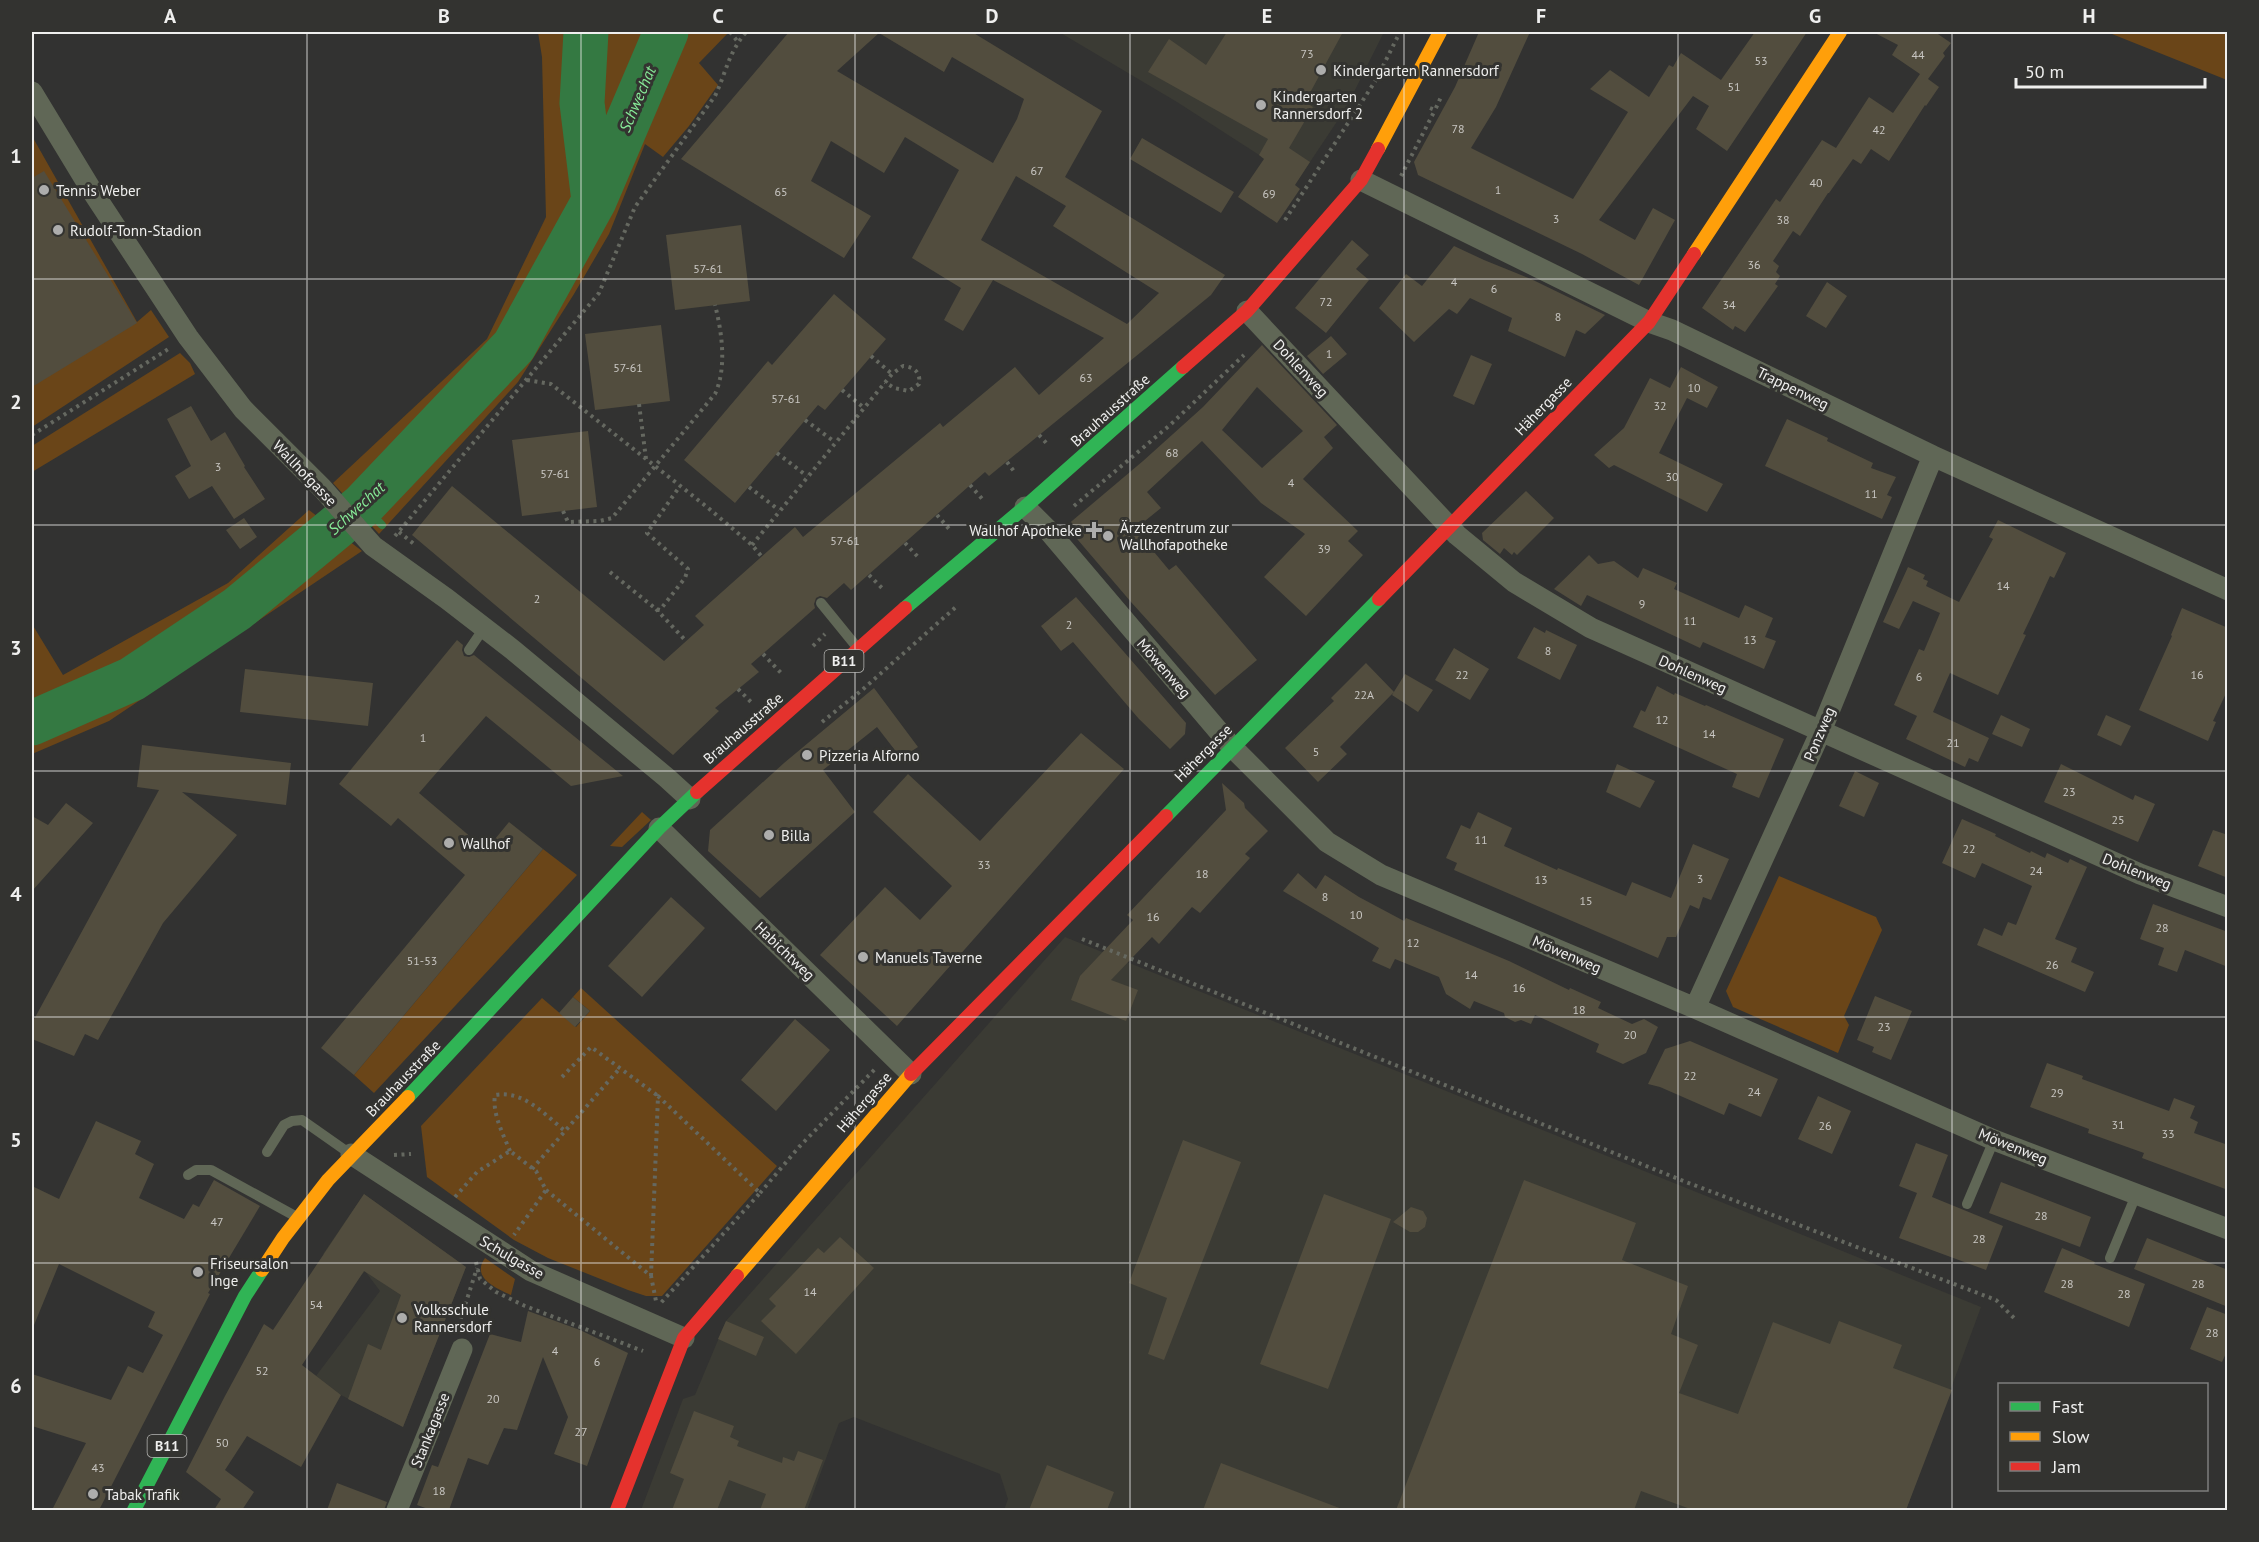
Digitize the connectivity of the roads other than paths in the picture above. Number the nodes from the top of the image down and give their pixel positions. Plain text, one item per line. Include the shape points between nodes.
1 (1440, 32) edge
2 (1840, 32) edge
3 (32, 92) edge
4 (1361, 180) junction
5 (1247, 311) junction
6 (1649, 321) junction
7 (1933, 456) junction
8 (1025, 507) junction
9 (1449, 526) junction
10 (2228, 590) edge
11 (821, 603) dead end
12 (484, 628) junction
13 (858, 648) junction
14 (469, 650) dead end
15 (1821, 731) junction
16 (1232, 747) junction
17 (690, 799) junction
18 (659, 828) junction
19 (2228, 907) edge
20 (1695, 1008) junction
21 (911, 1074) junction
22 (1994, 1140) junction
23 (267, 1152) dead end
24 (351, 1154) junction
25 (188, 1175) dead end
26 (2136, 1195) junction
27 (1967, 1204) dead end
28 (297, 1218) junction
29 (2228, 1229) edge
30 (2110, 1258) dead end
31 (684, 1338) junction
32 (462, 1349) road end
33 (134, 1510) edge
34 (397, 1510) edge
35 (617, 1510) edge

1 - 4 main road, Brauhausstraße / B11
2 - 6 main road, Hähergasse
3 - 12 street, Wallhofgasse via 188,337 243,409 378,550
4 - 5 main road, Brauhausstraße / B11
4 - 6 street, Trappenweg
5 - 8 main road, Brauhausstraße / B11
5 - 9 street, Dohlenweg
6 - 7 street, Trappenweg
6 - 9 main road, Hähergasse
7 - 10 street, Trappenweg
7 - 15 street, Ponzweg
8 - 13 main road, Brauhausstraße / B11
8 - 16 street, Möwenweg
9 - 15 street, Dohlenweg via 1514,582 1591,628
9 - 16 main road, Hähergasse
11 - 13 lane
12 - 14 lane
12 - 17 street, Wallhofgasse
13 - 17 main road, Brauhausstraße / B11
15 - 19 street, Dohlenweg via 2140,874
15 - 20 street, Ponzweg
16 - 20 street, Möwenweg via 1327,842 1381,875
16 - 21 main road, Hähergasse
17 - 18 main road, Brauhausstraße / B11
18 - 21 street, Habichtweg
18 - 24 main road, Brauhausstraße / B11
20 - 22 street, Möwenweg
21 - 31 main road, Hähergasse
22 - 26 street, Möwenweg
22 - 27 lane
23 - 24 lane via 284,1125 302,1120
24 - 28 main road, Brauhausstraße / B11
24 - 31 street, Schulgasse via 531,1271
25 - 28 lane via 196,1170 211,1170
26 - 29 street, Möwenweg
26 - 30 lane
28 - 33 main road, Brauhausstraße / B11 via 245,1296
31 - 35 main road, Hähergasse
32 - 34 street, Stankagasse

